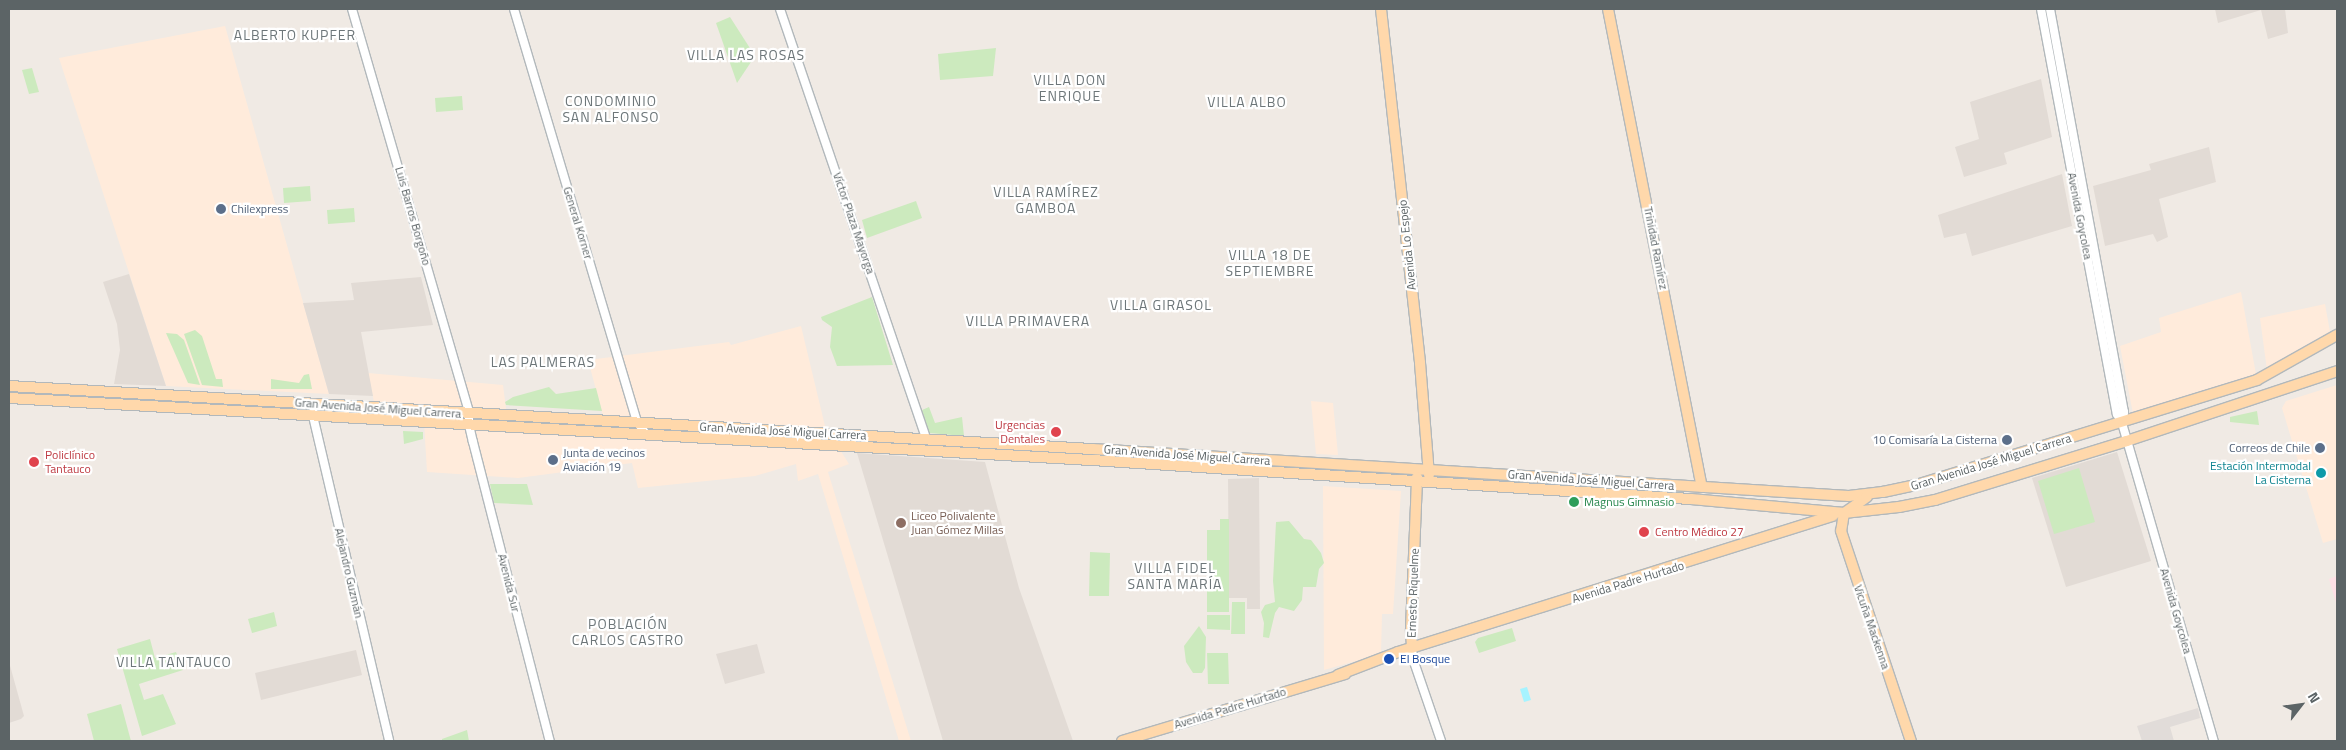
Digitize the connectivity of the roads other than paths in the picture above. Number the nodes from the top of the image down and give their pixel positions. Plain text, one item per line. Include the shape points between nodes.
1 (352, 9) edge
2 (514, 9) edge
3 (780, 9) edge
4 (1381, 9) edge
5 (1608, 9) edge
6 (2041, 9) edge
7 (2050, 9) edge
8 (2337, 335) edge
9 (2337, 371) edge
10 (9, 386) edge
11 (9, 398) edge
12 (314, 404) junction
13 (469, 413) junction
14 (313, 416) junction
15 (637, 422) junction
16 (2122, 423) junction
17 (469, 425) junction
18 (822, 433) junction
19 (647, 435) junction
20 (926, 439) junction
21 (2126, 441) junction
22 (814, 445) junction
23 (915, 450) junction
24 (1417, 469) junction
25 (1429, 470) junction
26 (1417, 481) junction
27 (1430, 482) junction
28 (1702, 487) junction
29 (1872, 494) junction
30 (1691, 499) junction
31 (1844, 513) junction
32 (1412, 648) junction
33 (389, 741) edge
34 (550, 741) edge
35 (1122, 741) edge
36 (1441, 741) edge
37 (1910, 741) edge
38 (2214, 741) edge

1 - 13 street, Luis Barros Borgoño
2 - 15 street, General Korner
3 - 20 street, Víctor Plaza Mayorga
4 - 25 main road, Avenida Lo Espejo
5 - 28 main road, Trinidad Ramírez
6 - 16 street, Avenida Goycolea via 2117,414
7 - 16 street, Avenida Goycolea via 2124,412
8 - 16 main road, Gran Avenida José Miguel Carrera via 2256,380
9 - 21 main road, Gran Avenida José Miguel Carrera
10 - 12 main road, Gran Avenida José Miguel Carrera
11 - 14 main road, Gran Avenida José Miguel Carrera
12 - 13 main road, Gran Avenida José Miguel Carrera
12 - 14 street, Alejandro Guzmán
13 - 15 main road, Gran Avenida José Miguel Carrera
13 - 17 street, Luis Barros Borgoño
14 - 17 main road, Gran Avenida José Miguel Carrera
14 - 33 street, Alejandro Guzmán
15 - 18 main road, Gran Avenida José Miguel Carrera
15 - 19 street, General Korner
16 - 21 street, Avenida Goycolea
16 - 29 main road, Gran Avenida José Miguel Carrera via 1916,485
17 - 19 main road, Gran Avenida José Miguel Carrera
17 - 34 street, Avenida Sur
18 - 20 main road, Gran Avenida José Miguel Carrera
18 - 22 main road
19 - 22 main road, Gran Avenida José Miguel Carrera
20 - 23 main road
20 - 24 main road, Gran Avenida José Miguel Carrera
21 - 31 main road, Gran Avenida José Miguel Carrera via 1929,501
21 - 38 street, Avenida Goycolea
22 - 23 main road, Gran Avenida José Miguel Carrera
23 - 26 main road, Gran Avenida José Miguel Carrera
24 - 25 main road, Gran Avenida José Miguel Carrera
24 - 26 main road, Ernesto Riquelme
25 - 27 main road, Avenida Lo Espejo
25 - 28 main road, Gran Avenida José Miguel Carrera
26 - 27 main road, Gran Avenida José Miguel Carrera
26 - 32 main road, Ernesto Riquelme
27 - 30 main road, Gran Avenida José Miguel Carrera
28 - 29 main road, Gran Avenida José Miguel Carrera via 1834,496
28 - 30 main road
29 - 31 main road
30 - 31 main road, Gran Avenida José Miguel Carrera
31 - 32 main road, Avenida Padre Hurtado
31 - 37 main road, Vicuña Mackenna via 1840,526 1843,542
32 - 35 main road, Avenida Padre Hurtado via 1402,656 1366,670 1338,675
32 - 36 street, Ernesto Riquelme

